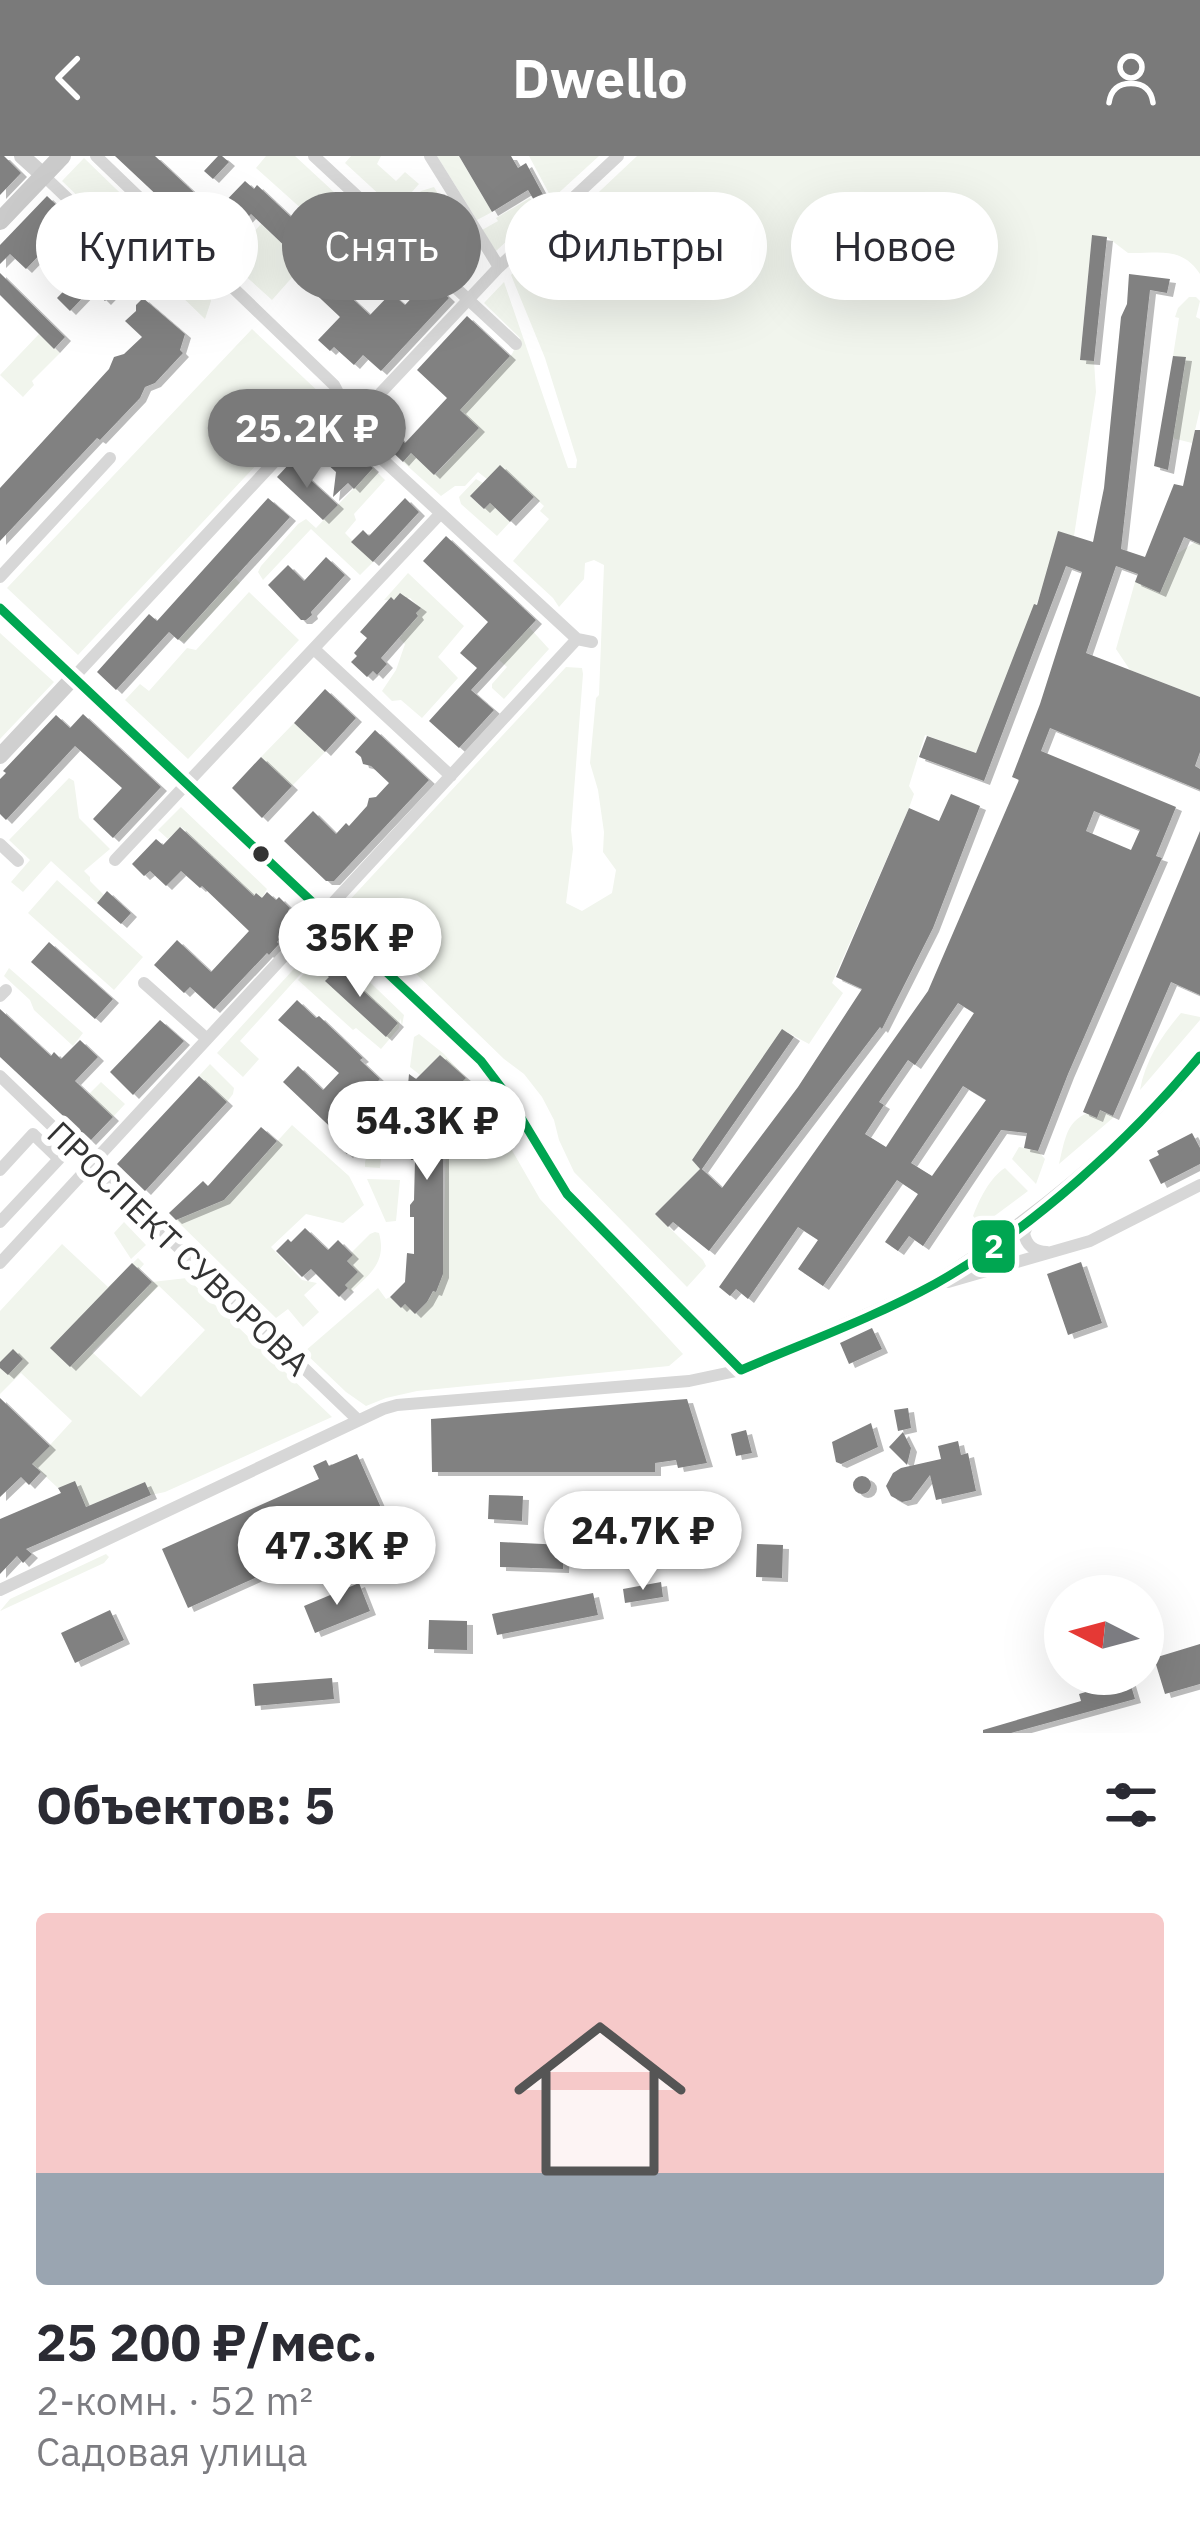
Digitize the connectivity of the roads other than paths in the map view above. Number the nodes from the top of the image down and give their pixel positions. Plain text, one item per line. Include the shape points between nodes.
1 (22, 156) edge
2 (62, 156) edge
3 (96, 156) edge
4 (314, 156) edge
5 (430, 156) edge
6 (618, 156) edge
7 (44, 176) junction
8 (61, 192) edge
9 (353, 192) edge
10 (0, 221) edge
11 (499, 267) junction
12 (481, 286) edge
13 (467, 300) edge
14 (469, 300) edge
15 (516, 344) dead end
16 (344, 404) junction
17 (110, 458) dead end
18 (440, 514) junction
19 (0, 577) edge
20 (0, 608) edge
21 (314, 649) junction
22 (74, 677) junction
23 (0, 756) edge
24 (451, 776) junction
25 (187, 783) junction
26 (0, 844) edge
27 (115, 860) dead end
28 (18, 861) dead end
29 (324, 913) junction
30 (144, 982) dead end
31 (207, 1039) junction
32 (1200, 1056) edge
33 (0, 1076) edge
34 (92, 1163) junction
35 (0, 1170) edge
36 (1200, 1185) edge
37 (1032, 1217) junction
38 (0, 1222) edge
39 (1048, 1252) junction
40 (0, 1263) edge
41 (929, 1287) junction
42 (741, 1370) junction
43 (358, 1420) junction
44 (0, 1590) edge

1 - 7 street
2 - 7 main road
3 - 16 street via 241,292 247,309 334,385
4 - 9 street
5 - 11 street
6 - 11 street
7 - 8 street
7 - 10 main road
11 - 12 street
13 - 16 street via 374,400
14 - 15 street
16 - 18 street via 355,434
16 - 22 street via 317,416
17 - 19 street
18 - 21 street
18 - 24 street via 584,640
20 - 22 street
21 - 24 street
21 - 25 street
22 - 23 street
22 - 25 street
24 - 29 street
25 - 27 street
25 - 29 street
26 - 28 street
29 - 31 street
29 - 42 street via 481,1061 567,1194
30 - 31 street
31 - 34 street
32 - 37 street via 1126,1137
33 - 34 street, ПРОСПЕКТ СУВОРОВА
34 - 40 street
34 - 43 street, ПРОСПЕКТ СУВОРОВА
35 - 38 street via 33,1134 58,1159
36 - 39 street via 1090,1241
37 - 39 street via 1026,1241
37 - 41 street
39 - 41 street
41 - 42 street
42 - 43 street via 398,1405
43 - 44 street

